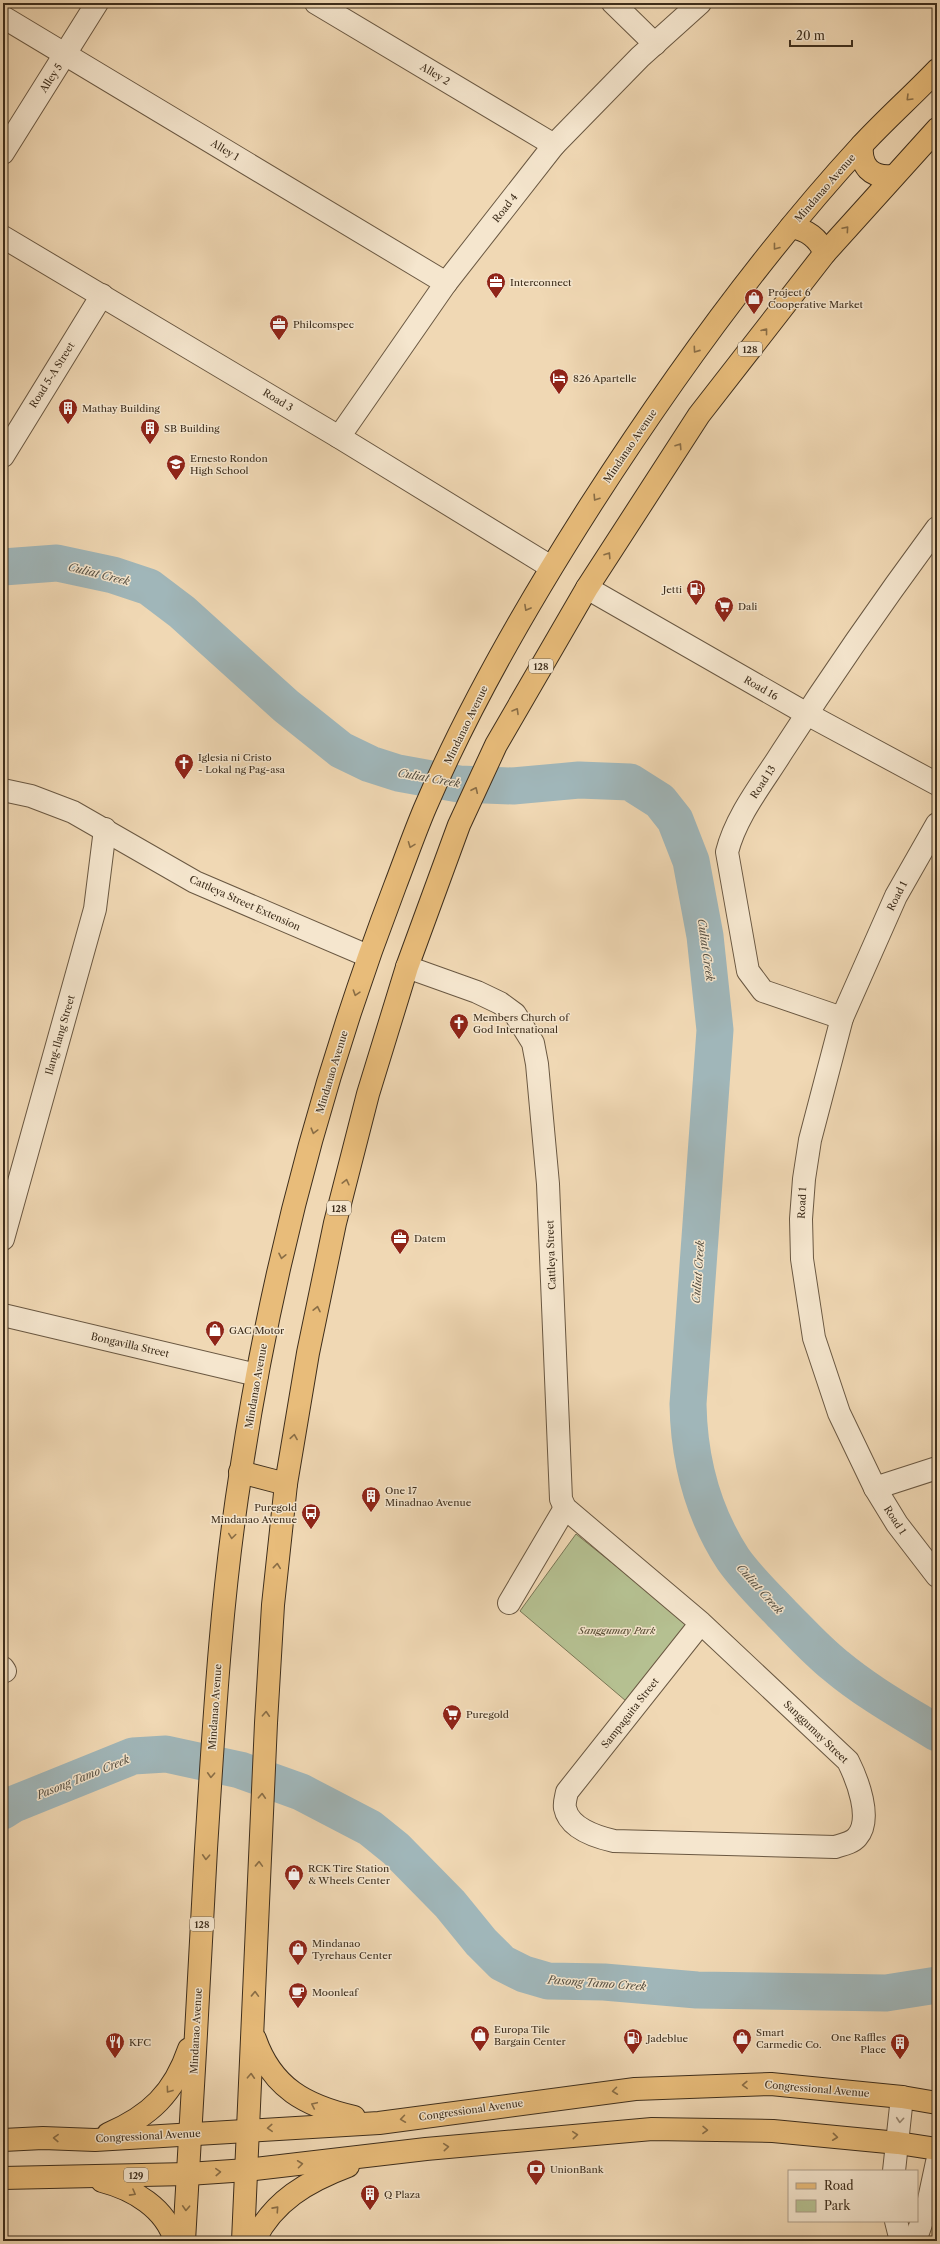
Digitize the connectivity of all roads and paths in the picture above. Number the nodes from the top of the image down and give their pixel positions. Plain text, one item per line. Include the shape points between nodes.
1 (97, 3) edge
2 (316, 3) edge
3 (613, 3) edge
4 (700, 3) edge
5 (3, 17) edge
6 (655, 44) junction
7 (66, 54) junction
8 (937, 70) edge
9 (937, 130) edge
10 (554, 145) junction
11 (862, 145) junction
12 (3, 153) edge
13 (892, 176) junction
14 (791, 227) junction
15 (3, 237) edge
16 (825, 253) junction
17 (446, 283) junction
18 (102, 295) junction
19 (339, 437) junction
20 (3, 456) edge
21 (937, 528) edge
22 (551, 566) junction
23 (587, 588) junction
24 (807, 714) junction
25 (937, 784) edge
26 (3, 790) edge
27 (937, 824) edge
28 (104, 829) junction
29 (368, 956) junction
30 (407, 967) junction
31 (842, 1018) junction
32 (3, 1240) edge
33 (3, 1316) edge
34 (257, 1375) junction
35 (937, 1468) edge
36 (240, 1472) junction
37 (286, 1484) junction
38 (875, 1488) junction
39 (566, 1508) junction
40 (937, 1576) edge
41 (509, 1603) dead end
42 (702, 1623) junction
43 (564, 1806) joint
44 (196, 2029) junction
45 (254, 2033) junction
46 (902, 2097) junction
47 (937, 2103) edge
48 (379, 2122) junction
49 (249, 2129) junction
50 (190, 2134) junction
51 (3, 2140) edge
52 (95, 2140) junction
53 (898, 2143) junction
54 (937, 2149) edge
55 (379, 2154) junction
56 (937, 2162) edge
57 (247, 2170) junction
58 (894, 2170) edge
59 (188, 2174) junction
60 (83, 2177) junction
61 (3, 2178) edge
62 (896, 2222) edge
63 (175, 2241) edge
64 (184, 2241) edge
65 (243, 2241) edge
66 (254, 2241) edge
67 (901, 2241) edge
68 (915, 2241) edge

1 - 7 street, Alley 5
2 - 10 street, Alley 2
3 - 6 street
4 - 6 street, Road 4
5 - 7 street, Alley 1
6 - 10 street, Road 4
7 - 12 street, Alley 5
7 - 17 street, Alley 1
8 -> 11 main road, Mindanao Avenue / 128
9 - 13 main road, 128
10 - 17 street, Road 4
11 - 13 main road via 861,154 870,172
11 - 14 main road, Mindanao Avenue / 128
16 -> 13 main road, 128
14 - 16 main road via 800,228 816,238
14 -> 22 main road, Mindanao Avenue / 128 via 713,326 640,429
15 - 18 street, Road 3
23 -> 16 main road, 128 via 699,415
17 - 19 street, Road 4
18 - 19 street, Road 3
18 - 20 street, Road 5-A Street
19 - 22 street, Road 3
21 - 24 street, Road 13
22 -> 29 main road, Mindanao Avenue / 128 via 494,668 425,808
23 - 24 street, Road 16
30 -> 23 main road, 128 via 459,826 496,745
24 - 25 street, Road 16
24 - 31 street, Road 13 via 746,809 730,839 727,852 748,971 764,991
26 - 28 street via 31,796 73,812
27 - 31 street, Road 1 via 896,896
28 - 29 street, Cattleya Street Extension via 195,882
28 - 32 street, Ilang-Ilang Street via 95,909
29 -> 34 main road, Mindanao Avenue / 128 via 324,1093 291,1218
37 -> 30 main road, 128 via 308,1353 335,1223 368,1094
30 - 39 street, Cattleya Street via 500,1003 515,1014 533,1043 548,1184 561,1499
31 - 38 street, Road 1 via 810,1140 804,1179 802,1259 814,1338 825,1376 855,1450
33 - 34 street, Bongavilla Street
34 - 36 main road, Mindanao Avenue / 128
35 - 38 street
36 - 37 main road
36 -> 44 main road, Mindanao Avenue / 128 via 228,1560 213,1736
45 -> 37 main road, 128 via 264,1753 273,1604
38 - 40 street, Road 1 via 897,1524
39 - 41 street
39 - 42 street, Sanggumay Street
42 - 43 street, Sampaguita Street via 567,1792
42 - 43 street, Sanggumay Street via 848,1761 861,1790 863,1821 854,1841 835,1847 614,1841 598,1838 581,1828 568,1816
44 - 50 main road, Mindanao Avenue / 128
44 -> 52 main road via 181,2070 163,2098 134,2122
48 -> 45 main road via 327,2110 297,2095 271,2071 262,2057
49 -> 45 main road, 128
46 - 47 main road, Congressional Avenue
46 -> 48 main road, Congressional Avenue via 771,2084 635,2089
46 -> 53 street
48 -> 49 main road, Congressional Avenue
49 - 50 main road, Congressional Avenue
49 - 57 main road, 128
50 - 52 main road, Congressional Avenue
50 - 59 main road, Mindanao Avenue / 128
52 -> 51 main road, Congressional Avenue
53 - 54 main road, 129
55 -> 53 main road, 129 via 652,2129 773,2131
53 - 58 street
57 -> 55 main road, 129
66 -> 55 main road via 270,2215 296,2191 326,2174
56 - 68 street via 928,2204
59 -> 57 main road, 129
57 - 65 main road, 128
59 - 60 main road, 129
59 -> 64 main road, Mindanao Avenue / 128
60 - 61 main road, 129
60 -> 63 main road via 130,2191 149,2203 169,2226
62 - 67 street

